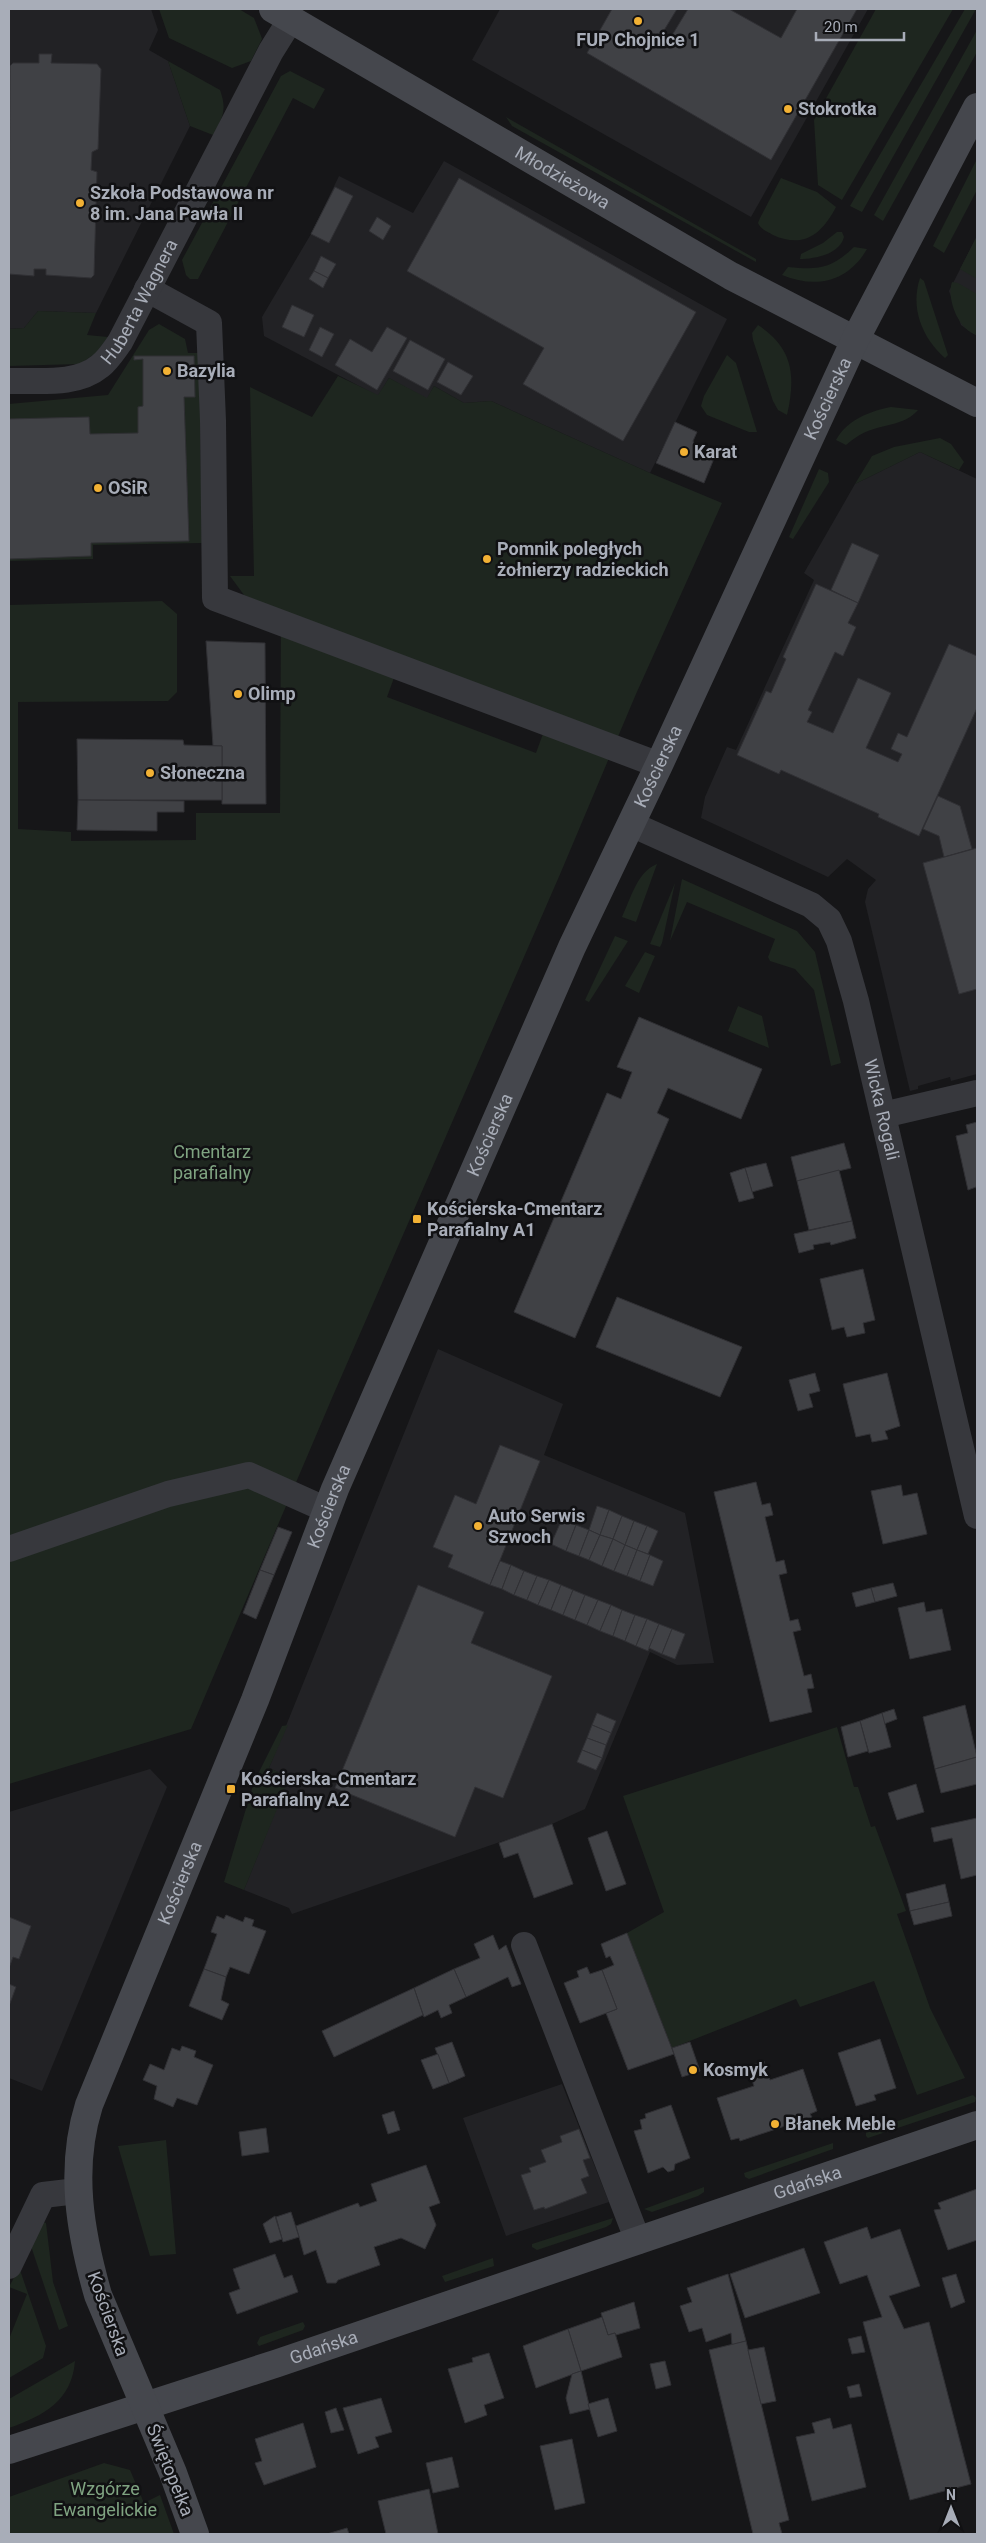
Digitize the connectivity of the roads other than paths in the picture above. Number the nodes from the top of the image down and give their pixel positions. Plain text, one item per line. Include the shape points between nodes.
1 (282, 14) edge
2 (977, 107) edge
3 (147, 289) junction
4 (855, 340) junction
5 (9, 381) edge
6 (977, 403) edge
7 (659, 765) junction
8 (631, 824) junction
9 (977, 1092) edge
10 (883, 1115) junction
11 (327, 1510) junction
12 (977, 1516) edge
13 (9, 1549) edge
14 (524, 1945) dead end
15 (977, 2125) edge
16 (77, 2190) junction
17 (638, 2241) junction
18 (9, 2266) edge
19 (144, 2406) junction
20 (9, 2450) edge
21 (196, 2534) edge

1 - 3 street, Huberta Wagnera via 267,58
1 - 4 main road, Młodzieżowa via 731,276
2 - 4 main road, Kościerska
3 - 5 street, Huberta Wagnera via 120,342 100,366 84,376 68,379
3 - 7 street via 208,323 213,421 215,598
4 - 6 main road, Młodzieżowa
4 - 7 main road, Kościerska
7 - 8 main road, Kościerska
8 - 10 street, Wicka Rogali via 811,905 829,920 846,963
8 - 11 main road, Kościerska via 568,956
9 - 10 street
10 - 12 street, Wicka Rogali
11 - 13 street via 249,1475 168,1494
11 - 16 main road, Kościerska via 255,1700 89,2106 79,2145
14 - 17 street
15 - 17 main road, Gdańska
16 - 18 street via 43,2195
16 - 19 main road, Kościerska via 98,2295
17 - 19 main road, Gdańska
19 - 20 main road, Gdańska
19 - 21 main road, Świętopełka

